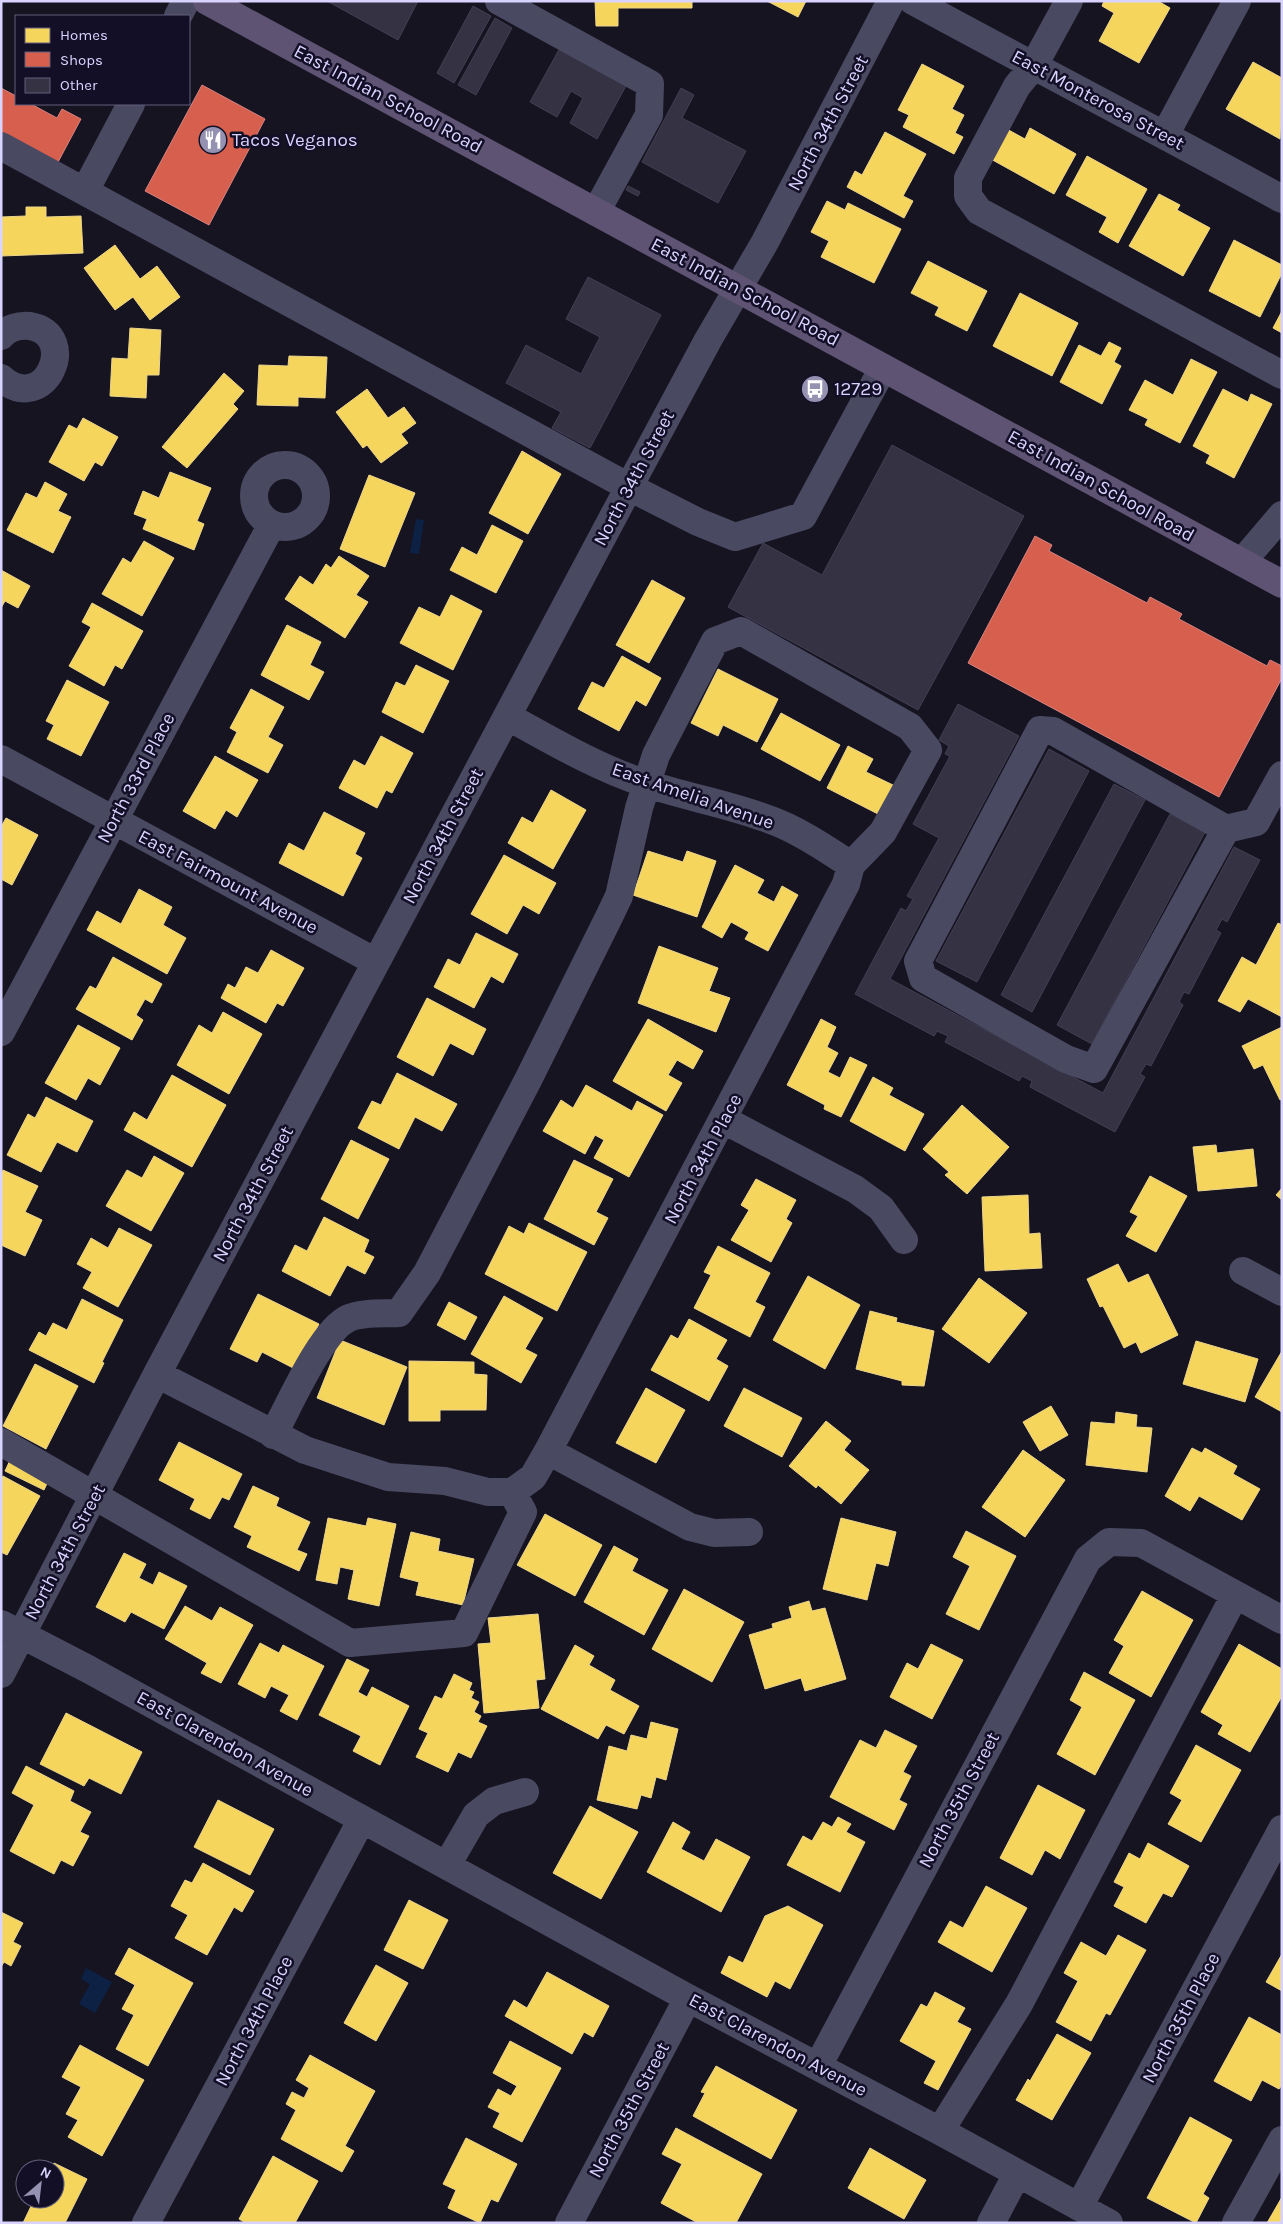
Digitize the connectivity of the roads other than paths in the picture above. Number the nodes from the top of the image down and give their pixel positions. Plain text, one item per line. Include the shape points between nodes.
1 (186, 1) edge
2 (207, 1) edge
3 (499, 1) edge
4 (891, 1) edge
5 (913, 1) edge
6 (1069, 1) edge
7 (1237, 1) edge
8 (235, 8) edge
9 (179, 15) edge
10 (1033, 67) junction
11 (130, 105) edge
12 (1166, 135) junction
13 (1, 146) edge
14 (85, 191) junction
15 (1282, 199) edge
16 (596, 212) junction
17 (737, 288) junction
18 (1, 336) edge
19 (883, 368) junction
20 (1282, 375) edge
21 (4, 388) edge
22 (629, 487) junction
23 (1282, 515) edge
24 (272, 524) dead end
25 (1242, 562) junction
26 (1282, 584) edge
27 (508, 716) junction
28 (1, 759) edge
29 (1282, 775) edge
30 (647, 784) junction
31 (113, 820) junction
32 (1226, 829) junction
33 (851, 865) junction
34 (376, 962) junction
35 (1, 1032) edge
36 (724, 1120) junction
37 (904, 1240) dead end
38 (1243, 1271) dead end
39 (1282, 1292) edge
40 (157, 1374) junction
41 (273, 1435) junction
42 (1, 1442) edge
43 (548, 1451) junction
44 (512, 1492) junction
45 (96, 1495) junction
46 (749, 1532) dead end
47 (1235, 1595) junction
48 (1282, 1620) edge
49 (11, 1630) edge
50 (1, 1674) edge
51 (525, 1792) dead end
52 (362, 1819) junction
53 (1282, 1829) edge
54 (447, 1865) junction
55 (688, 1998) junction
56 (818, 2066) junction
57 (940, 2131) junction
58 (1282, 2140) edge
59 (1017, 2174) junction
60 (1079, 2207) junction
61 (146, 2223) edge
62 (569, 2223) edge
63 (991, 2223) edge
64 (1109, 2223) edge
65 (1236, 2223) edge

1 - 9 street
2 - 8 main road, East Indian School Road
3 - 16 street via 650,84 649,115
4 - 17 street, North 34th Street via 766,242
5 - 10 street, East Monterosa Street
6 - 10 street
7 - 12 street
8 - 16 main road, East Indian School Road
10 - 12 street, East Monterosa Street
10 - 20 street via 1018,86 968,178 968,196 979,211
11 - 14 street
12 - 15 street, East Monterosa Street
13 - 14 street
14 - 22 street
16 - 17 main road, East Indian School Road
17 - 19 main road, East Indian School Road
17 - 22 street, North 34th Street
18 - 21 street via 24,325 34,327 50,340 56,359 48,377 40,384
19 - 22 street via 803,516 735,537
19 - 25 main road, East Indian School Road
22 - 27 street, North 34th Street
23 - 25 street
24 - 31 street, North 33rd Place
25 - 26 main road, East Indian School Road
27 - 30 street, East Amelia Avenue via 585,758
27 - 34 street, North 34th Street
28 - 31 street, East Fairmount Avenue
29 - 32 street via 1256,822
30 - 33 street, East Amelia Avenue via 770,819
30 - 33 street via 656,755 715,641 741,632 910,726 928,750 883,832
30 - 41 street via 615,903 528,1080 427,1272 399,1313 351,1317 340,1322 326,1338
31 - 34 street, East Fairmount Avenue
31 - 35 street, North 33rd Place
32 - 32 street via 1094,1069 1066,1059 923,978 918,961 1040,730 1053,731
33 - 36 street, North 34th Place via 846,884
34 - 40 street, North 34th Street
36 - 37 street via 856,1189 881,1208
36 - 43 street, North 34th Place
38 - 39 street
40 - 41 street
40 - 45 street, North 34th Street
41 - 44 street via 305,1450 388,1477 445,1481 488,1492
42 - 45 street
43 - 44 street, North 34th Place via 532,1477
43 - 46 street via 690,1527 714,1533
44 - 45 street via 523,1512 464,1633 350,1643
45 - 49 street, North 34th Street
47 - 48 street
47 - 56 street, North 35th Street via 1141,1543 1110,1542 1088,1559
47 - 57 street via 1019,2004
49 - 50 street, North 34th Street
49 - 52 street, East Clarendon Avenue via 97,1673
51 - 54 street via 494,1801 476,1815
52 - 54 street, East Clarendon Avenue
52 - 61 street, North 34th Place
53 - 60 street, North 35th Place
54 - 55 street, East Clarendon Avenue
55 - 56 street, East Clarendon Avenue
55 - 62 street, North 35th Street
56 - 57 street, East Clarendon Avenue
57 - 59 street, East Clarendon Avenue
58 - 65 street
59 - 60 street, East Clarendon Avenue
59 - 63 street
60 - 64 street, East Clarendon Avenue

